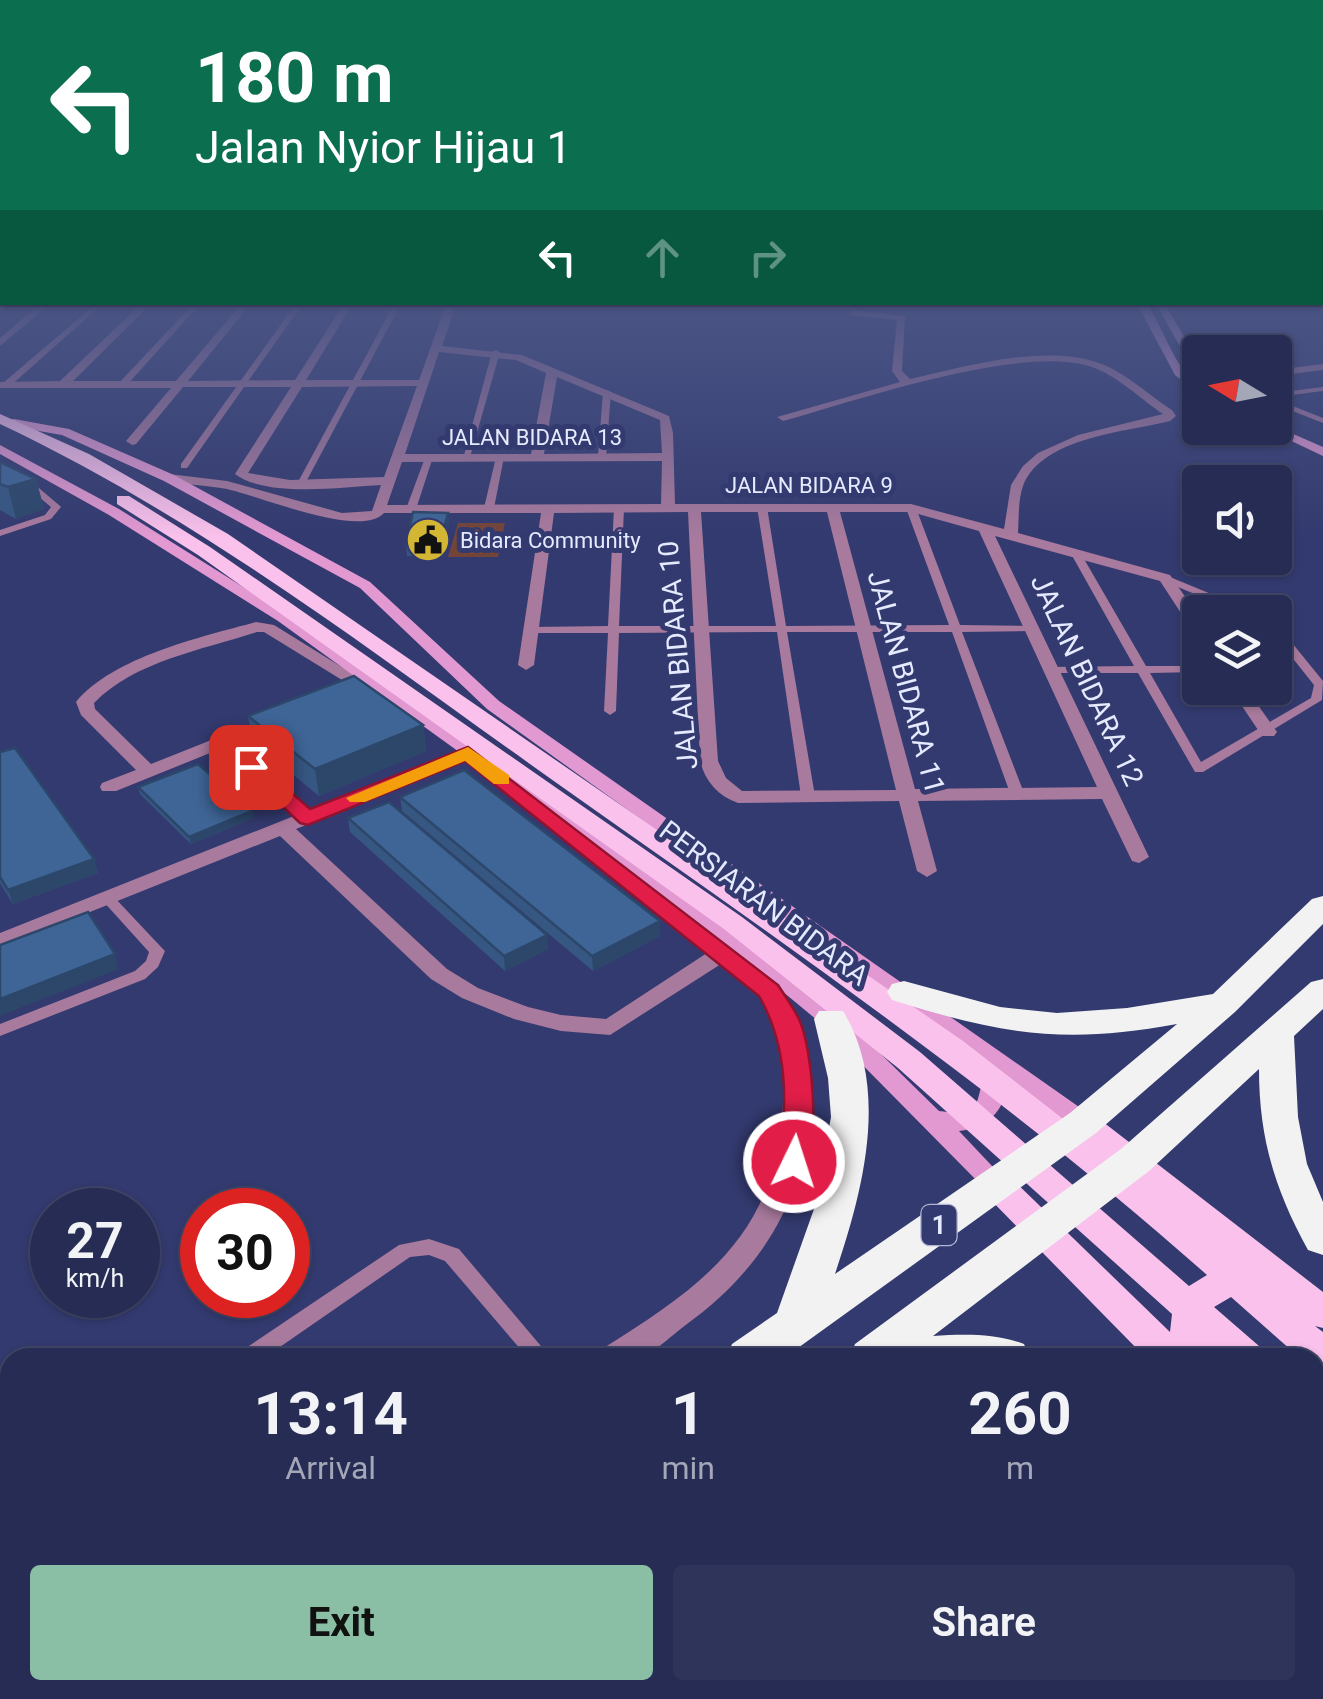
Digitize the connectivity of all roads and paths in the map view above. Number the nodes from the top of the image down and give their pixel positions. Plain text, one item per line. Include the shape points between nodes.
1 (70, 378) edge
2 (127, 378) edge
3 (187, 378) edge
4 (245, 378) edge
5 (302, 378) edge
6 (359, 378) edge
7 (426, 378) edge
8 (488, 378) edge
9 (551, 378) edge
10 (569, 378) edge
11 (904, 378) edge
12 (929, 378) edge
13 (1116, 378) edge
14 (907, 382) junction
15 (64, 384) junction
16 (122, 384) junction
17 (182, 384) junction
18 (241, 384) junction
19 (298, 384) junction
20 (356, 384) junction
21 (424, 384) junction
22 (3, 385) edge
23 (1323, 389) edge
24 (607, 392) junction
25 (1292, 395) edge
26 (1292, 406) edge
27 (783, 417) dead end
28 (1323, 421) edge
29 (1292, 425) edge
30 (5, 426) edge
31 (1292, 438) edge
32 (1323, 440) edge
33 (132, 441) dead end
34 (0, 449) edge
35 (1323, 452) edge
36 (466, 457) junction
37 (500, 457) junction
38 (537, 457) junction
39 (602, 457) junction
40 (665, 457) junction
41 (399, 458) junction
42 (428, 458) junction
43 (0, 470) edge
44 (177, 472) junction
45 (302, 482) junction
46 (391, 482) junction
47 (250, 492) junction
48 (212, 502) junction
49 (762, 507) junction
50 (832, 507) junction
51 (411, 508) junction
52 (488, 508) junction
53 (548, 508) junction
54 (619, 508) junction
55 (668, 508) junction
56 (694, 508) junction
57 (910, 508) junction
58 (382, 509) junction
59 (984, 526) junction
60 (0, 533) edge
61 (1011, 533) junction
62 (1075, 552) junction
63 (1165, 578) junction
64 (1206, 595) edge
65 (1182, 603) edge
66 (864, 628) junction
67 (955, 628) junction
68 (1032, 628) junction
69 (701, 629) junction
70 (781, 629) junction
71 (531, 630) junction
72 (613, 630) junction
73 (1292, 650) edge
74 (526, 665) dead end
75 (1142, 669) junction
76 (1182, 669) edge
77 (1052, 670) junction
78 (1250, 705) edge
79 (610, 712) dead end
80 (293, 713) edge
81 (1268, 732) junction
82 (222, 742) junction
83 (468, 753) junction
84 (148, 772) junction
85 (110, 787) dead end
86 (1017, 793) junction
87 (1109, 793) junction
88 (907, 794) junction
89 (808, 796) junction
90 (308, 818) junction
91 (283, 828) junction
92 (1139, 857) dead end
93 (927, 871) dead end
94 (109, 900) junction
95 (1323, 906) edge
96 (0, 942) edge
97 (730, 948) junction
98 (1323, 990) edge
99 (904, 992) junction
100 (1223, 1004) junction
101 (831, 1019) junction
102 (0, 1030) edge
103 (1277, 1036) junction
104 (986, 1052) junction
105 (930, 1119) junction
106 (1083, 1123) junction
107 (1135, 1160) junction
108 (996, 1184) junction
109 (1042, 1230) junction
110 (1323, 1238) edge
111 (1288, 1284) junction
112 (1323, 1312) edge
113 (794, 1327) junction
114 (262, 1348) edge
115 (532, 1348) edge
116 (629, 1348) edge
117 (763, 1348) edge
118 (884, 1348) edge
119 (1160, 1348) edge
120 (1190, 1348) edge
121 (1235, 1348) edge
122 (1314, 1348) edge

1 - 15 street
2 - 16 lane
3 - 17 street
4 - 18 lane
5 - 19 street
6 - 20 lane
7 - 21 street
8 - 36 lane
9 - 38 street
10 - 24 street
11 - 14 street
12 - 14 street
13 - 61 street via 1170,416 1043,456 1016,489
14 - 27 street
15 - 16 street
15 - 22 street
16 - 17 street
17 - 18 street
17 - 33 street
18 - 19 street
18 - 44 lane
19 - 20 street
19 - 45 street via 241,474 248,480
20 - 21 street
20 - 45 lane
21 - 41 street
23 - 25 lane
24 - 39 lane
24 - 40 street via 666,418
26 - 28 lane
29 - 32 main road
30 - 44 main road, PERSIARAN BIDARA via 65,432
30 - 121 main road, PERSIARAN BIDARA via 204,550 733,923 908,1060
30 - 122 main road, PERSIARAN BIDARA via 83,456 222,538 952,1048 1162,1215
31 - 35 main road
34 - 97 main road, PERSIARAN BIDARA via 283,618
36 - 37 street, JALAN BIDARA 13
36 - 42 street, JALAN BIDARA 13
37 - 38 street, JALAN BIDARA 13
37 - 52 lane
38 - 39 street, JALAN BIDARA 13
39 - 40 street, JALAN BIDARA 13
40 - 55 street
41 - 42 street, JALAN BIDARA 13
41 - 46 street
42 - 51 lane
43 - 60 lane via 18,475 56,507
44 - 47 street, JALAN BIDARA 9
44 - 48 main road, PERSIARAN BIDARA
45 - 46 street
46 - 58 street
47 - 48 street via 221,494
47 - 58 street, JALAN BIDARA 9 via 342,518
48 - 99 main road, PERSIARAN BIDARA via 365,584 493,705
49 - 50 street, JALAN BIDARA 9
49 - 56 street, JALAN BIDARA 9
49 - 70 lane
50 - 57 street, JALAN BIDARA 9
50 - 66 street, JALAN BIDARA 11
51 - 52 street, JALAN BIDARA 9
51 - 58 street, JALAN BIDARA 9
52 - 53 street, JALAN BIDARA 9
53 - 54 street, JALAN BIDARA 9
53 - 71 street
54 - 55 street, JALAN BIDARA 9
54 - 72 lane
55 - 56 street, JALAN BIDARA 9
56 - 69 street, JALAN BIDARA 10
57 - 59 street, JALAN BIDARA 9
57 - 67 lane
59 - 61 street, JALAN BIDARA 9
59 - 68 street, JALAN BIDARA 12
61 - 62 street, JALAN BIDARA 9
62 - 63 street, JALAN BIDARA 9
62 - 75 lane
63 - 64 lane
63 - 65 street
66 - 67 lane
66 - 70 lane
66 - 88 street, JALAN BIDARA 11
67 - 68 lane
67 - 86 lane
68 - 77 street, JALAN BIDARA 12
69 - 70 lane
69 - 72 lane
69 - 89 street, JALAN BIDARA 10 via 712,775 738,797
70 - 89 lane
71 - 72 lane
71 - 74 street
72 - 79 lane
73 - 81 lane via 1320,694
75 - 76 lane
75 - 77 lane
75 - 81 lane via 1199,769
77 - 87 street, JALAN BIDARA 12
78 - 81 street
80 - 82 street
82 - 84 street
82 - 90 street
83 - 84 street via 262,626 116,677 90,695 87,711
83 - 90 street
83 - 97 street
84 - 85 street
86 - 87 street, JALAN BIDARA 10
86 - 88 street, JALAN BIDARA 10
87 - 92 street, JALAN BIDARA 12
88 - 89 street, JALAN BIDARA 10
88 - 93 street, JALAN BIDARA 11
90 - 91 street
91 - 94 street
91 - 97 street via 439,974 522,1013 610,1026
94 - 96 street
94 - 102 lane via 157,951 153,963 140,975
95 - 100 highway, 1
97 - 101 main road, PERSIARAN BIDARA
97 - 116 street via 769,991 796,1053 794,1162 780,1204 754,1242 672,1322
98 - 103 highway, 1
99 - 100 highway via 1033,1024 1077,1025
99 - 104 main road, PERSIARAN BIDARA
100 - 106 highway, 1
101 - 105 main road, PERSIARAN BIDARA
101 - 113 highway via 848,1087 845,1154 824,1244
103 - 107 highway, 1
103 - 110 highway via 1276,1126 1291,1177
104 - 105 main road via 997,1073 996,1097 986,1114 972,1122
104 - 106 main road, PERSIARAN BIDARA
105 - 108 main road, PERSIARAN BIDARA
106 - 107 main road
106 - 108 highway, 1
107 - 109 highway, 1
107 - 111 main road
108 - 109 main road
108 - 113 highway, 1
109 - 118 highway, 1
109 - 119 main road
111 - 112 main road
111 - 120 main road via 1255,1278 1221,1282 1198,1297 1185,1322
113 - 117 highway, 1
114 - 115 lane via 406,1250 429,1247 452,1255

